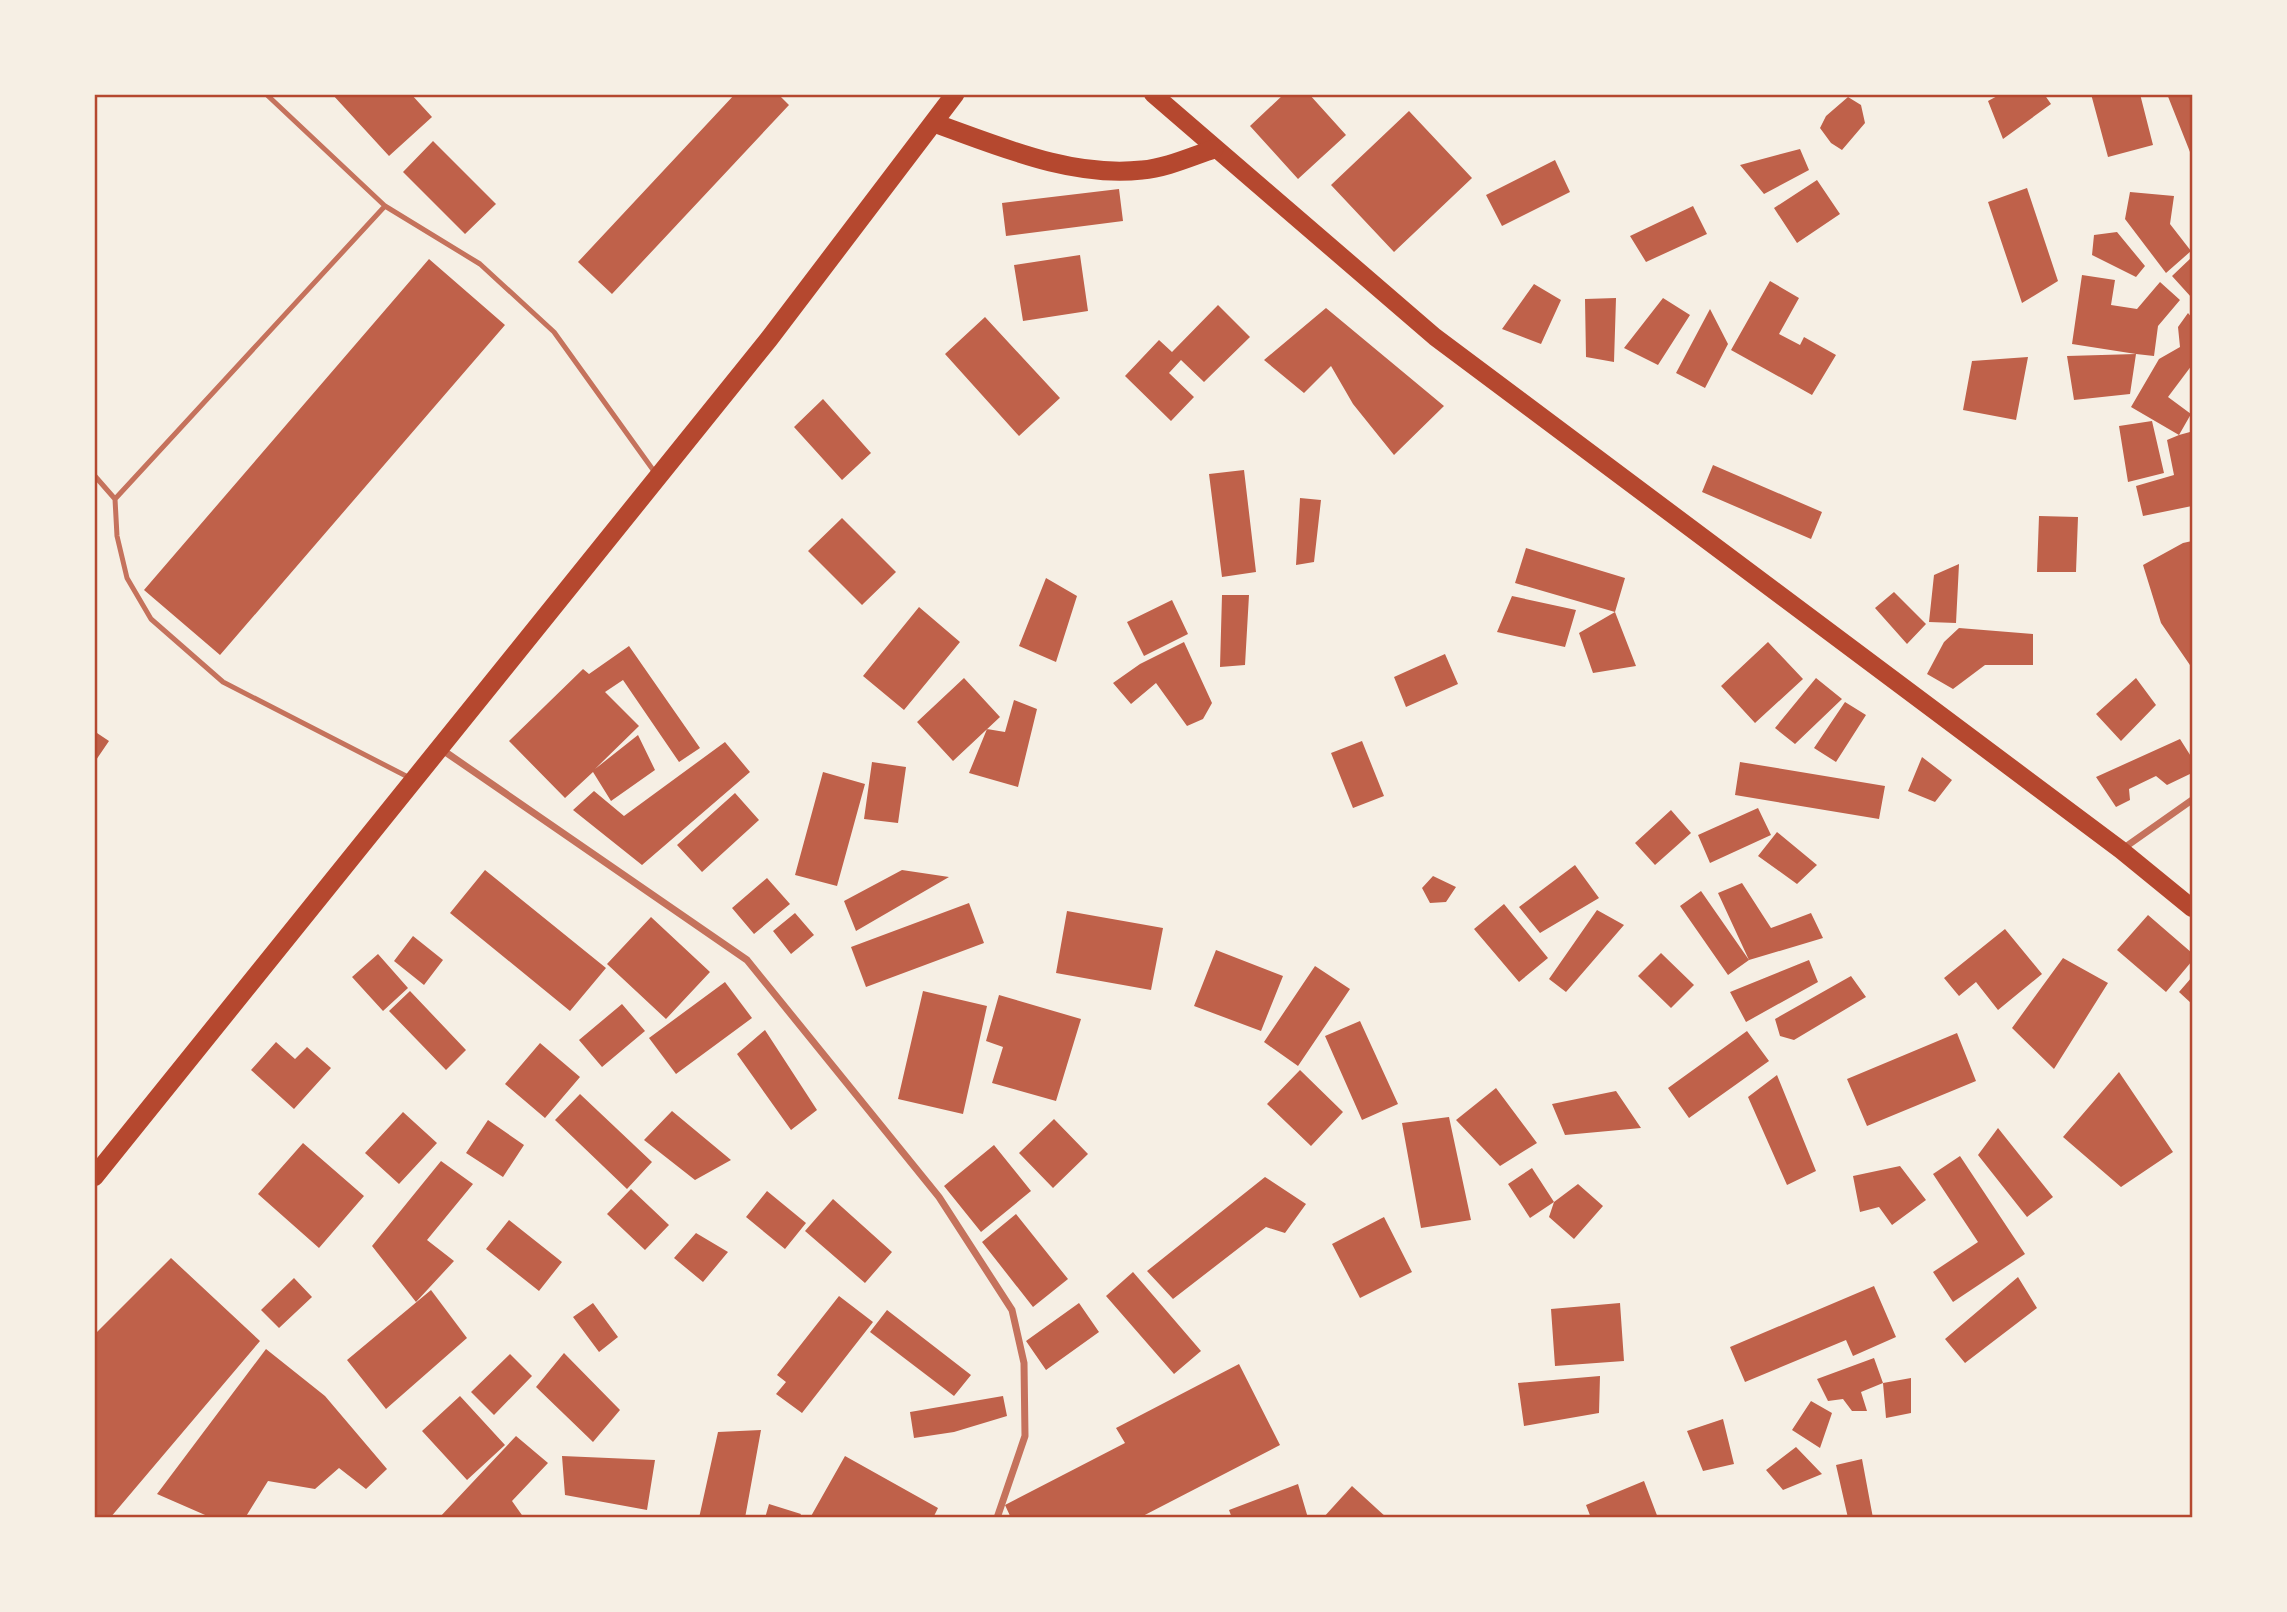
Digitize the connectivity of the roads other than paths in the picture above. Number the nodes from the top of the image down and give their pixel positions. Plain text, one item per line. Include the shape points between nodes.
1 (266, 94) edge
2 (956, 94) edge
3 (1153, 94) edge
4 (933, 123) junction
5 (1214, 149) junction
6 (385, 206) junction
7 (94, 475) edge
8 (659, 477) junction
9 (116, 499) junction
10 (440, 748) junction
11 (416, 781) junction
12 (2193, 800) edge
13 (2121, 850) junction
14 (2193, 908) edge
15 (94, 1177) edge
16 (997, 1517) edge

1 - 6 lane
2 - 4 highway
3 - 5 main road
4 - 5 highway via 1029,156 1098,170 1141,170
4 - 8 highway
5 - 13 main road via 1435,337
6 - 8 lane via 480,264 554,332
6 - 9 lane
7 - 9 lane
8 - 10 highway
9 - 11 lane via 117,536 127,578 151,619 223,682
10 - 11 highway
10 - 16 street via 747,960 939,1197 1012,1310 1024,1363 1025,1436
11 - 15 highway
12 - 13 street
13 - 14 main road

